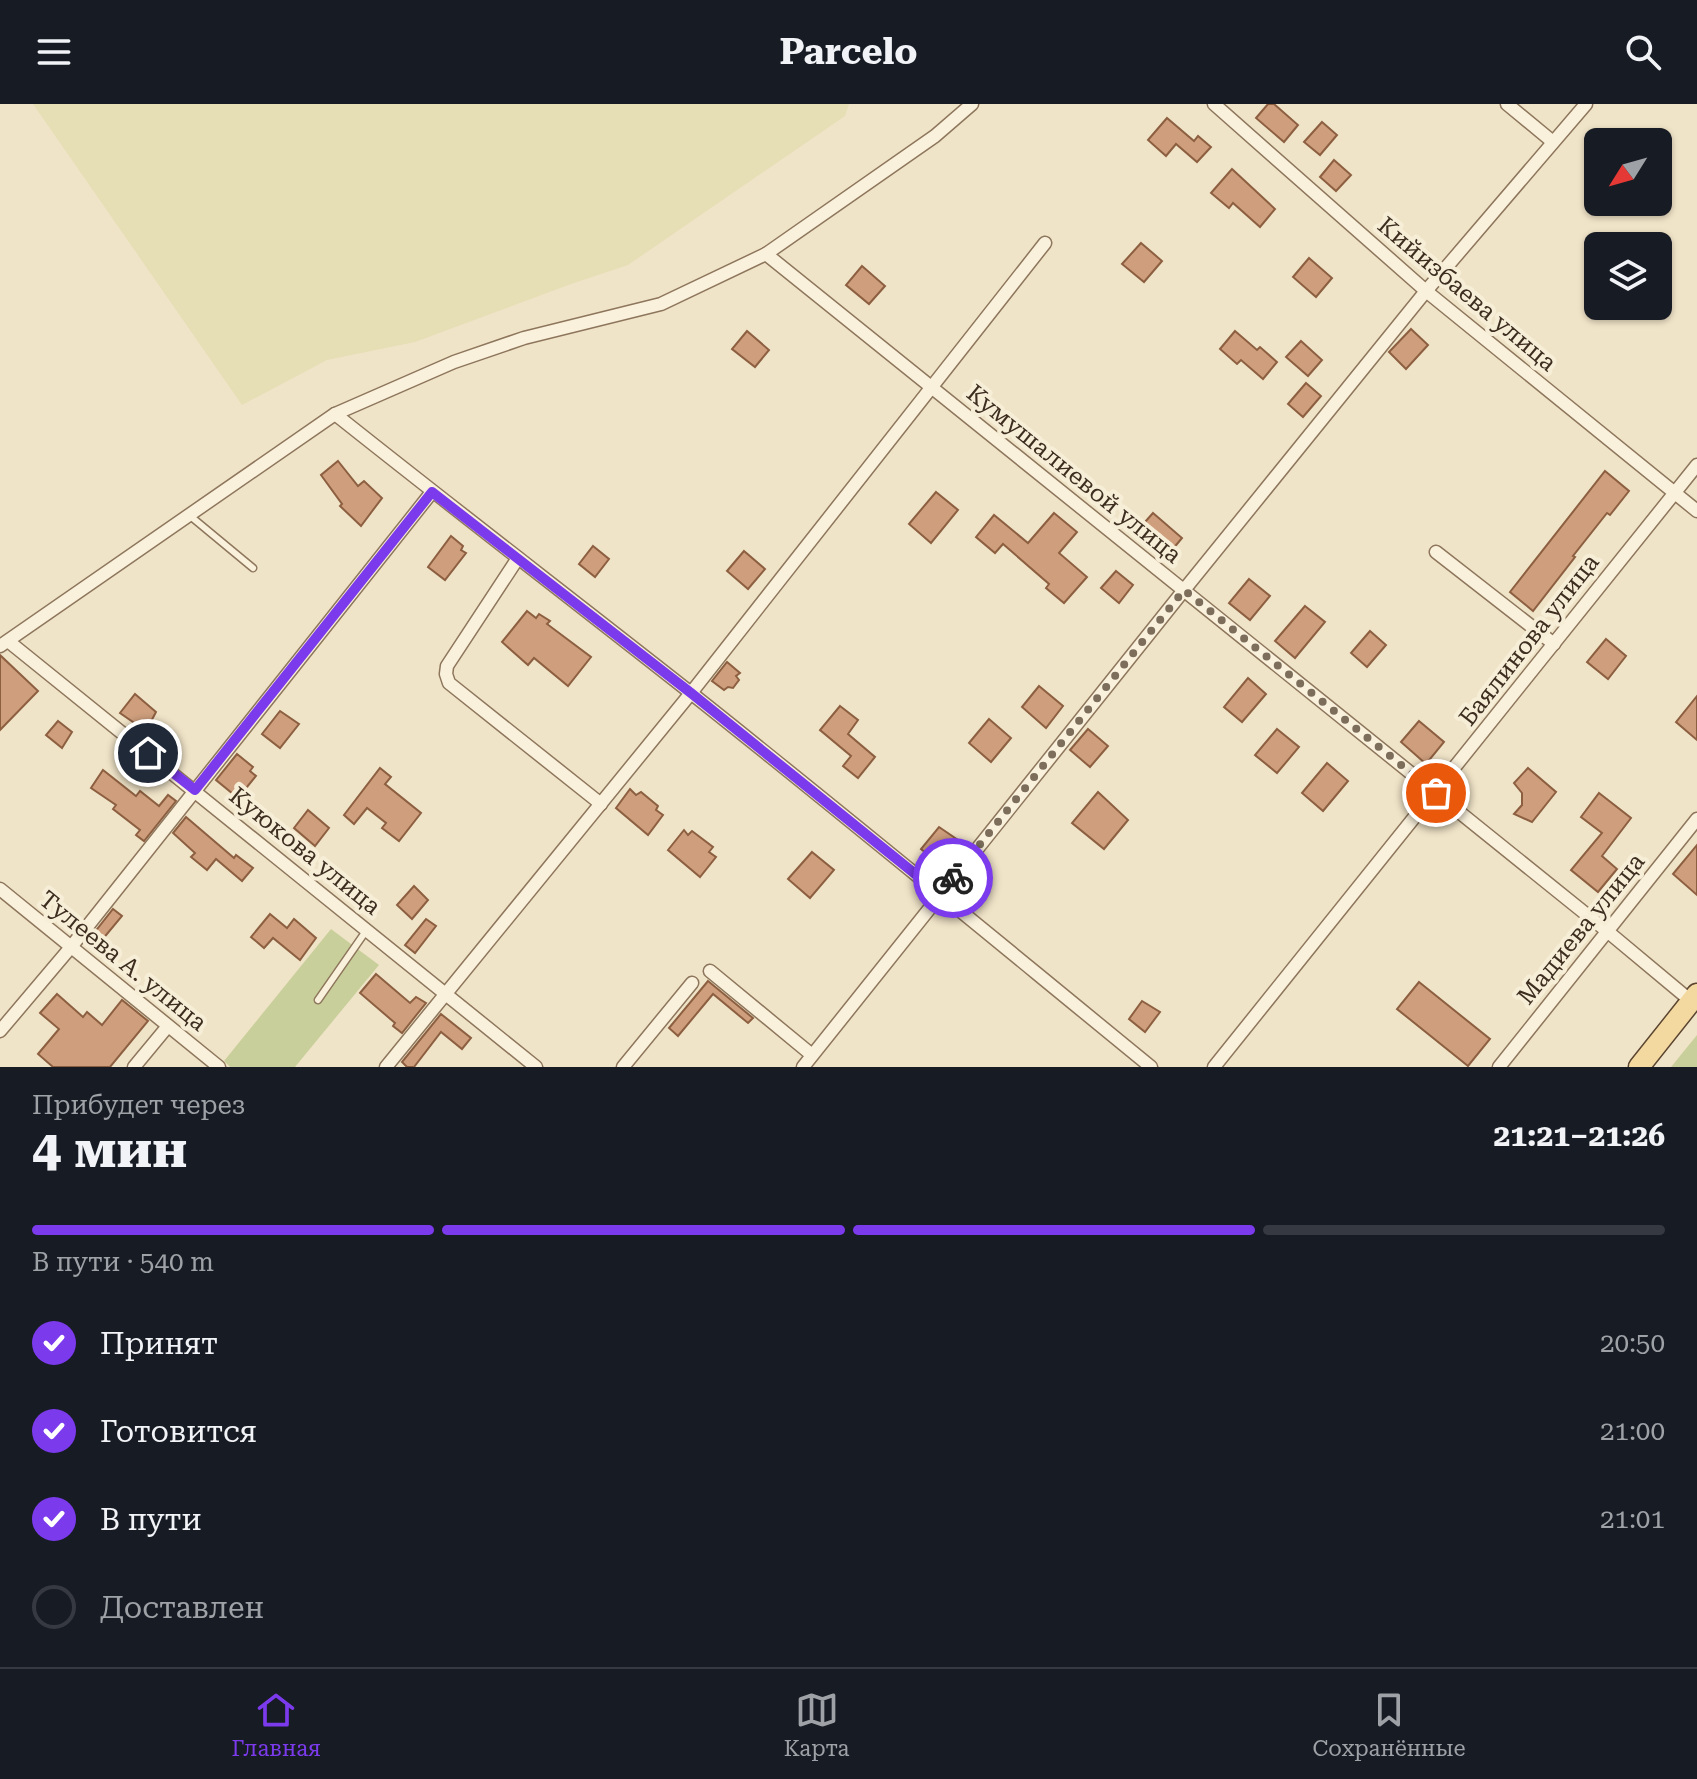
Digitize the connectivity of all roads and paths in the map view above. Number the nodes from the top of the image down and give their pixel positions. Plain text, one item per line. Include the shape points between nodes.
1 (972, 104) edge
2 (1214, 104) edge
3 (1507, 104) edge
4 (1586, 104) edge
5 (1553, 142) junction
6 (1045, 243) dead end
7 (766, 254) junction
8 (1426, 291) junction
9 (931, 388) junction
10 (335, 414) junction
11 (1697, 465) edge
12 (432, 492) junction
13 (1674, 493) junction
14 (1697, 511) edge
15 (189, 515) junction
16 (1436, 552) dead end
17 (518, 558) junction
18 (253, 568) dead end
19 (1184, 590) junction
20 (4, 644) edge
21 (1554, 644) junction
22 (691, 693) junction
23 (195, 790) junction
24 (1436, 793) junction
25 (601, 804) junction
26 (1697, 819) edge
27 (0, 889) edge
28 (940, 894) junction
29 (367, 930) junction
30 (1607, 931) junction
31 (71, 947) junction
32 (710, 971) dead end
33 (692, 983) dead end
34 (446, 994) junction
35 (1694, 998) edge
36 (318, 1000) dead end
37 (168, 1026) junction
38 (0, 1031) edge
39 (812, 1055) junction
40 (134, 1067) edge
41 (219, 1067) edge
42 (386, 1067) edge
43 (536, 1067) edge
44 (623, 1067) edge
45 (803, 1067) edge
46 (1151, 1067) edge
47 (1214, 1067) edge
48 (1499, 1067) edge
49 (1639, 1067) edge

1 - 7 street via 935,136
2 - 8 street, Кийизбаева улица
3 - 5 street
4 - 5 street
5 - 8 street
6 - 9 street
7 - 9 street, Кумушалиевой улица
7 - 10 street via 661,304 510,343
8 - 13 street, Кийизбаева улица
8 - 19 street
9 - 19 street, Кумушалиевой улица
9 - 22 street
10 - 12 street
10 - 15 street
11 - 13 street, Баялинова улица
12 - 17 street
12 - 23 street
13 - 14 street, Кийизбаева улица
13 - 21 street, Баялинова улица
15 - 18 lane
15 - 20 street
16 - 21 street
17 - 22 street
17 - 25 street via 447,666 449,683
19 - 24 street, Кумушалиевой улица
19 - 28 street
20 - 23 street, Куюкова улица
21 - 24 street, Баялинова улица
22 - 25 street
22 - 28 street
23 - 29 street, Куюкова улица
23 - 31 street
24 - 30 street, Кумушалиевой улица
24 - 47 street, Баялинова улица
25 - 34 street
26 - 30 street, Мадиева улица
27 - 31 street, Тулеева А. улица
28 - 39 street
28 - 46 street
29 - 34 street, Куюкова улица
29 - 36 lane
30 - 35 street, Кумушалиевой улица
30 - 48 street, Мадиева улица
31 - 37 street, Тулеева А. улица
31 - 38 street
32 - 39 street
33 - 44 street
34 - 42 street
34 - 43 street, Куюкова улица
35 - 49 main road
37 - 40 street
37 - 41 street, Тулеева А. улица
39 - 45 street

